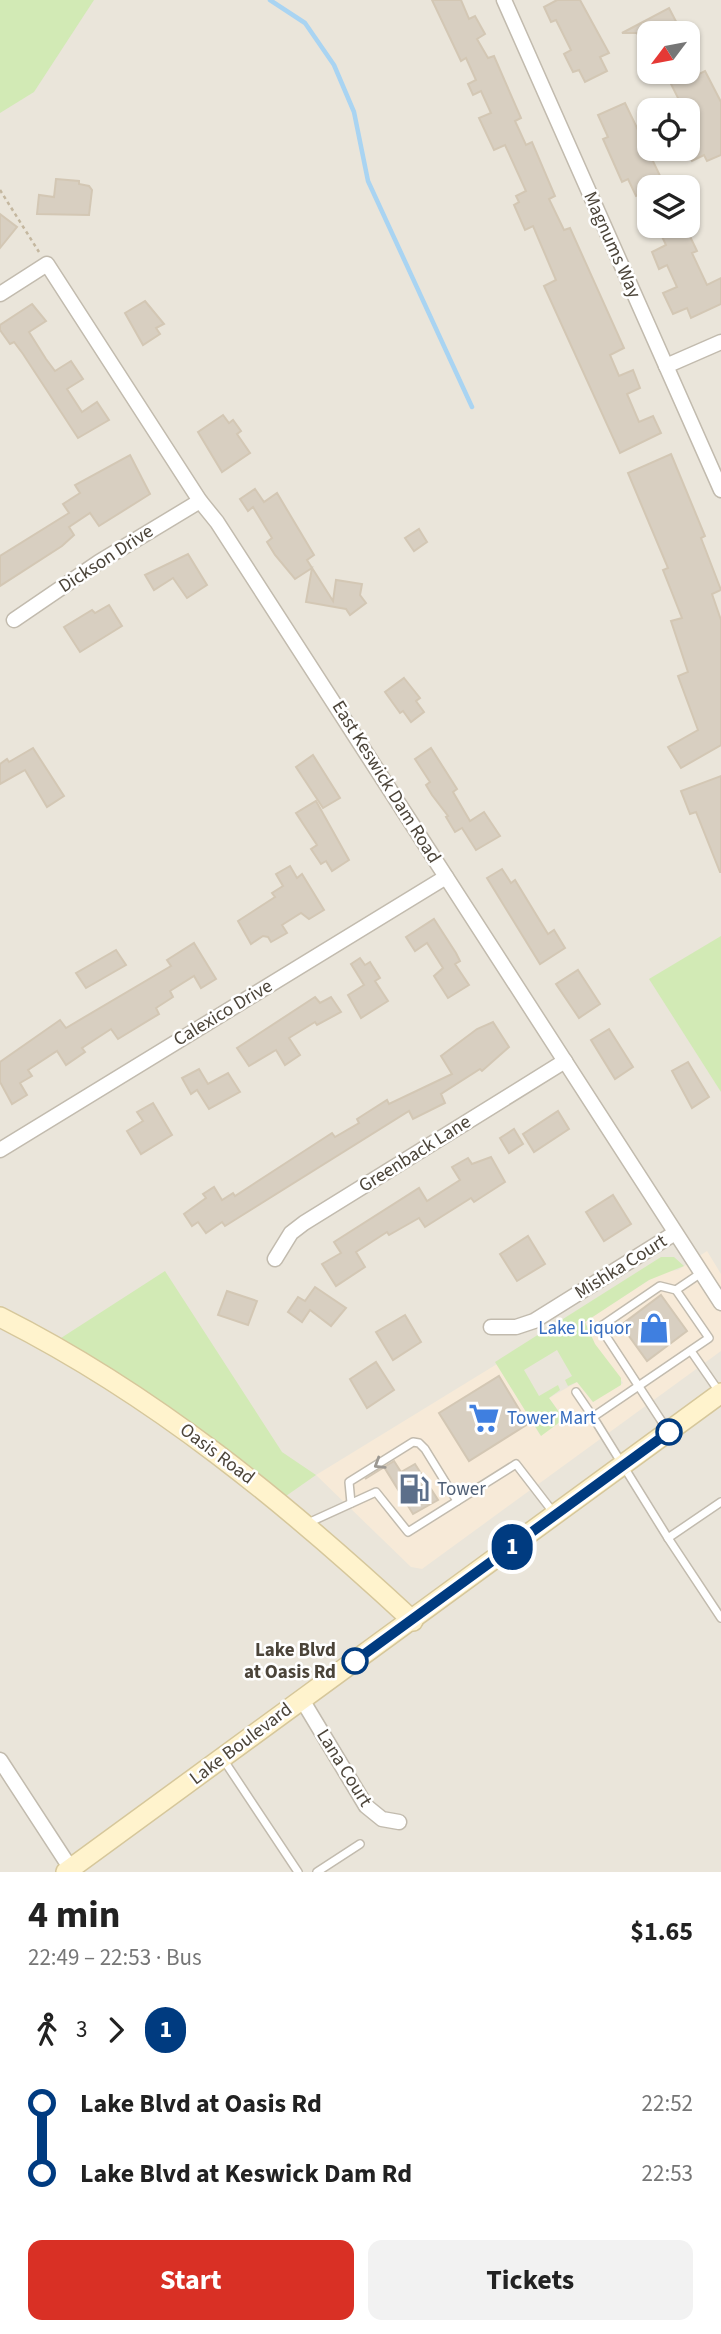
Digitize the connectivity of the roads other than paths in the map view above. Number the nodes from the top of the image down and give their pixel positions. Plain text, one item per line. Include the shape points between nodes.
1 (507, 1) edge
2 (0, 294) edge
3 (721, 342) edge
4 (666, 366) junction
5 (721, 489) edge
6 (200, 501) junction
7 (14, 620) dead end
8 (446, 877) junction
9 (565, 1061) junction
10 (0, 1150) edge
11 (675, 1234) junction
12 (275, 1259) dead end
13 (701, 1273) junction
14 (676, 1290) junction
15 (721, 1303) edge
16 (0, 1317) edge
17 (491, 1327) dead end
18 (691, 1351) junction
19 (640, 1386) junction
20 (576, 1392) dead end
21 (721, 1393) edge
22 (593, 1417) junction
23 (669, 1432) junction
24 (623, 1465) junction
25 (457, 1501) junction
26 (721, 1502) edge
27 (351, 1503) junction
28 (556, 1515) junction
29 (305, 1525) junction
30 (668, 1538) junction
31 (721, 1618) edge
32 (413, 1621) junction
33 (301, 1698) junction
34 (222, 1758) junction
35 (0, 1760) edge
36 (399, 1822) dead end
37 (360, 1844) dead end
38 (69, 1870) edge
39 (299, 1872) edge
40 (317, 1872) edge

1 - 4 street, Magnums Way
2 - 6 street, East Keswick Dam Road via 47,264
3 - 4 street
4 - 5 street, Magnums Way
6 - 7 street, Dickson Drive
6 - 8 street, East Keswick Dam Road via 337,704
8 - 9 street, East Keswick Dam Road
8 - 10 street, Calexico Drive
9 - 11 street, East Keswick Dam Road
9 - 12 street, Greenback Lane via 304,1223 290,1233
11 - 13 street, East Keswick Dam Road
11 - 17 street, Mishka Court via 534,1321
13 - 14 lane
13 - 15 street, East Keswick Dam Road
14 - 18 lane via 709,1338
14 - 19 lane via 660,1286 600,1327
16 - 29 main road, Oasis Road via 140,1398 239,1468
18 - 19 lane
18 - 21 lane
19 - 22 lane
19 - 23 lane
20 - 22 lane
21 - 23 main road, Lake Boulevard
22 - 24 lane
23 - 24 main road, Lake Boulevard
24 - 28 main road, Lake Boulevard
24 - 30 lane
25 - 27 lane via 408,1532 376,1492
25 -> 27 lane via 425,1449 413,1443 349,1482
25 - 28 lane via 516,1464
26 - 30 lane
27 - 29 lane
28 - 32 main road, Lake Boulevard
29 - 32 main road, Oasis Road
30 - 31 lane
32 - 33 main road, Lake Boulevard
33 - 34 main road, Lake Boulevard
33 - 36 street, Lana Court via 366,1806 382,1819
34 - 38 main road, Lake Boulevard
34 - 39 lane
35 - 38 street
37 - 40 lane

